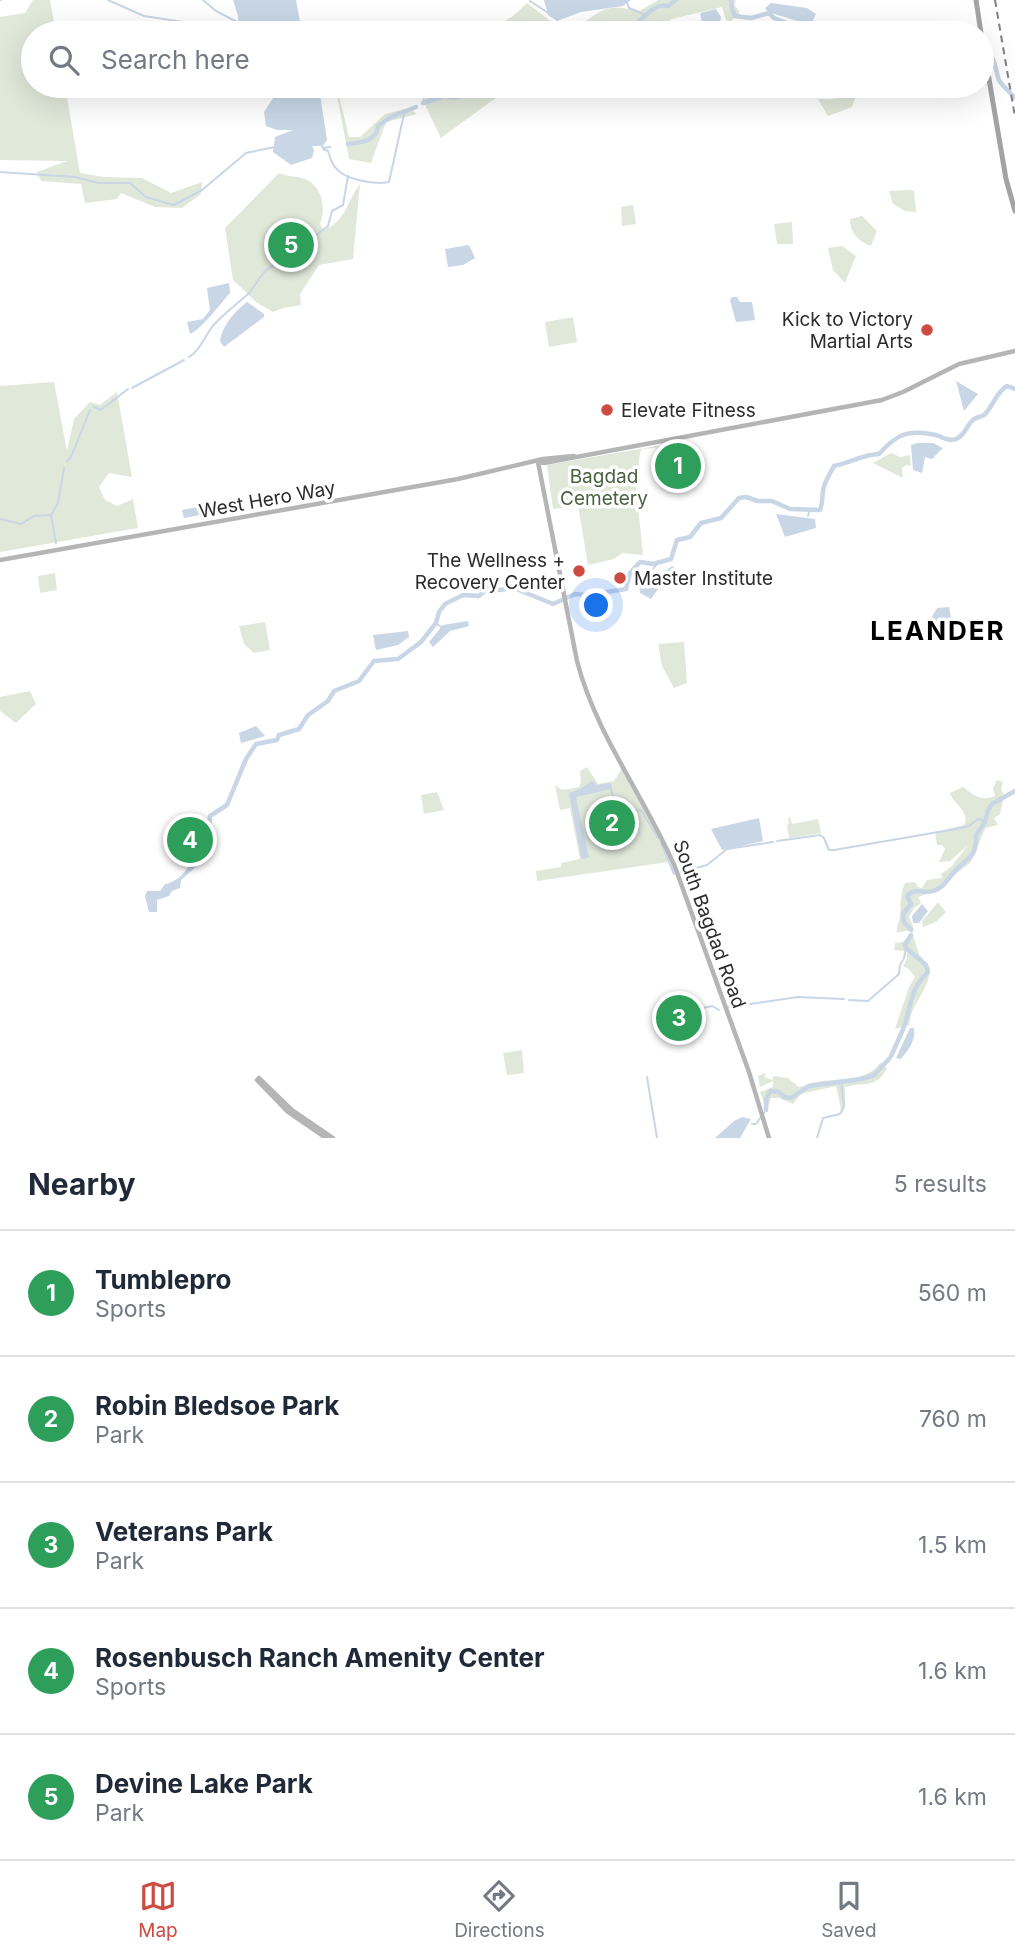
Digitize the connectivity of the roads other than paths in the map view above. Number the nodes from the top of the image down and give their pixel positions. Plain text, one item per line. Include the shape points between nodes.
1 (976, 0) edge
2 (979, 21) edge
3 (992, 98) edge
4 (1015, 211) edge
5 (1015, 351) edge
6 (538, 462) junction
7 (0, 560) edge
8 (326, 1138) edge
9 (333, 1138) edge
10 (769, 1138) edge

1 - 2 main road
3 - 4 main road
5 - 6 main road, West Hero Way via 959,364 883,400
6 - 7 main road, West Hero Way
6 - 10 main road, South Bagdad Road via 580,671 603,728 675,867
8 - 9 main road via 288,1112 258,1079

